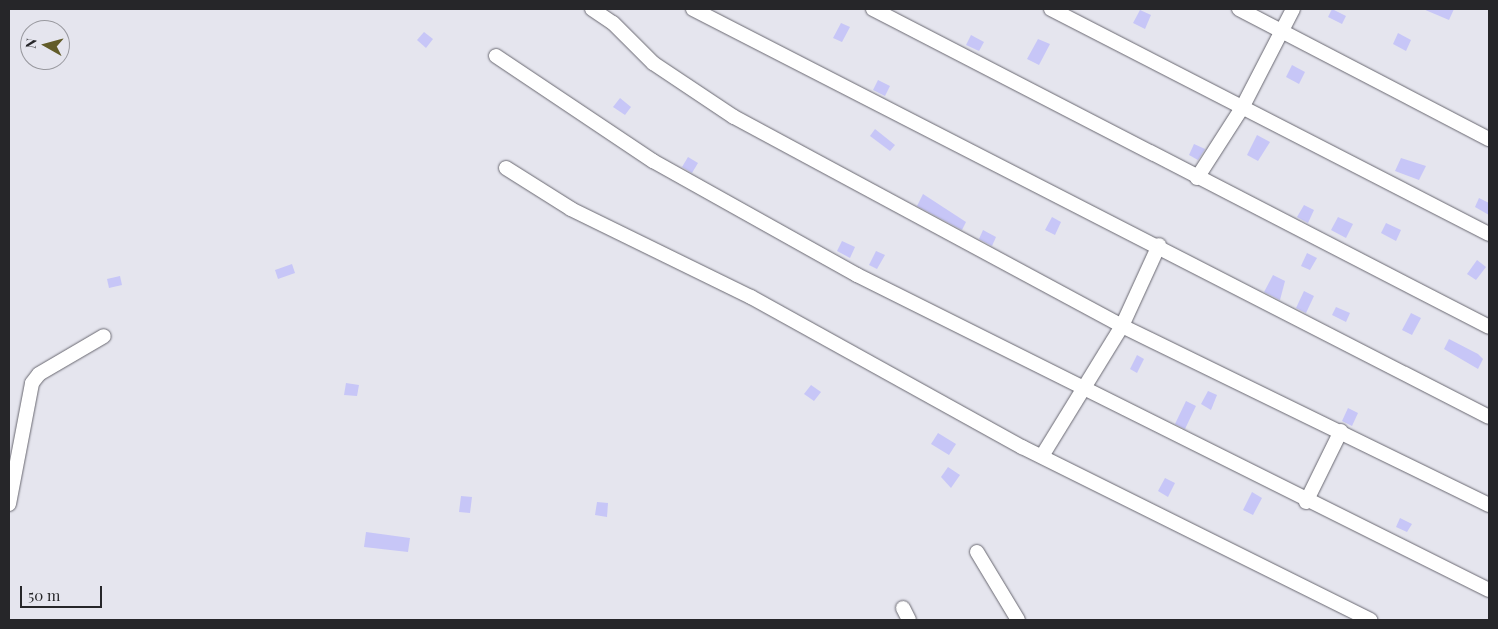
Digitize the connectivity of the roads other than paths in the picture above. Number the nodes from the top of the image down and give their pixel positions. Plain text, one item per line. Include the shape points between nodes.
1 (592, 9) edge
2 (693, 9) edge
3 (873, 9) edge
4 (1051, 9) edge
5 (1239, 9) edge
6 (1293, 9) edge
7 (1284, 32) junction
8 (496, 56) dead end
9 (1242, 108) junction
10 (1489, 139) edge
11 (506, 168) dead end
12 (1198, 178) junction
13 (1489, 234) edge
14 (1159, 245) junction
15 (1122, 326) junction
16 (1489, 327) edge
17 (104, 336) dead end
18 (1086, 386) junction
19 (1489, 418) edge
20 (1342, 432) junction
21 (1042, 456) junction
22 (1306, 502) junction
23 (9, 504) edge
24 (1489, 505) edge
25 (976, 552) dead end
26 (1489, 590) edge
27 (1018, 620) edge
28 (1370, 620) edge

1 - 15 street via 613,23 652,63 734,117
2 - 14 street
3 - 12 street
4 - 9 street
5 - 7 street
6 - 7 street
7 - 9 street
7 - 10 street
8 - 18 street via 670,171 857,274
9 - 12 street
9 - 13 street
11 - 21 street via 571,210 750,297
12 - 16 street
14 - 15 street
14 - 19 street
15 - 18 street
15 - 20 street
17 - 23 street via 39,374 32,384
18 - 21 street
18 - 22 street
20 - 22 street
20 - 24 street
21 - 28 street
22 - 26 street
25 - 27 street

